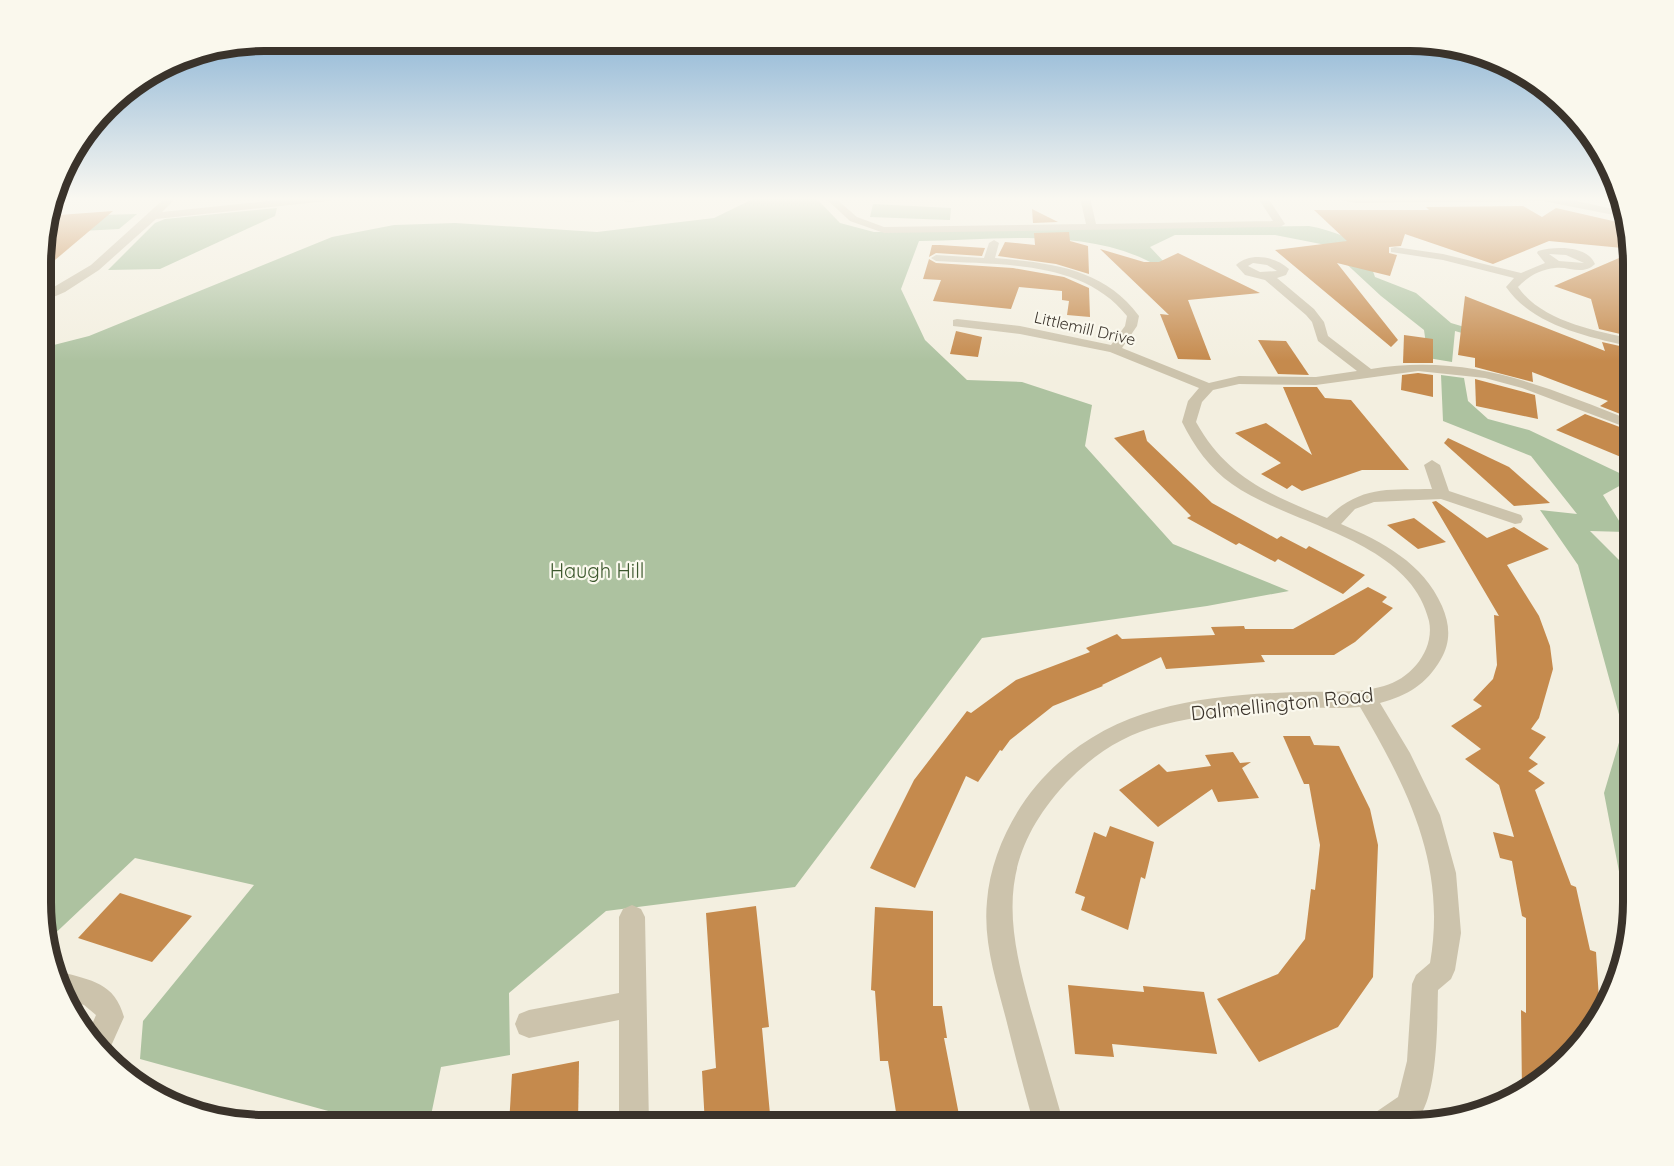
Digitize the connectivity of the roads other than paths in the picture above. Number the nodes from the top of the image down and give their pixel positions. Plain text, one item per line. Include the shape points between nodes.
1 (113, 252) edge
2 (991, 252) edge
3 (1412, 252) edge
4 (1443, 257) junction
5 (936, 258) dead end
6 (988, 262) junction
7 (1557, 264) dead end
8 (1435, 267) dead end
9 (1268, 276) dead end
10 (1520, 276) junction
11 (51, 295) edge
12 (1025, 317) dead end
13 (957, 323) dead end
14 (1020, 330) junction
15 (1623, 340) edge
16 (1114, 349) junction
17 (1369, 373) junction
18 (1208, 387) junction
19 (1623, 422) edge
20 (1432, 465) dead end
21 (1442, 494) junction
22 (1515, 519) dead end
23 (1329, 526) junction
24 (1365, 698) junction
25 (632, 917) dead end
26 (69, 988) edge
27 (631, 1004) junction
28 (529, 1024) dead end
29 (101, 1039) edge
30 (634, 1115) edge
31 (1046, 1115) edge
32 (1399, 1115) edge

1 - 11 street via 91,272
2 - 6 street
3 - 4 street
4 - 8 street
4 - 10 street
5 - 6 street
6 - 16 street via 1044,267 1104,285 1125,302 1133,315 1131,326
7 - 10 street
9 - 17 street via 1310,312 1328,343
10 - 15 street via 1512,287 1515,294 1537,311
12 - 14 street, Littlemill Drive
13 - 14 street, Littlemill Drive
14 - 16 street, Littlemill Drive
16 - 18 street, Littlemill Drive
17 - 18 street via 1316,381 1239,380
17 - 19 street via 1418,367 1485,374 1527,385
18 - 23 street, Dalmellington Road via 1195,401 1189,422 1221,468 1272,501
20 - 21 street
21 - 22 street
21 - 23 street via 1371,497 1349,506
23 - 24 street, Dalmellington Road via 1376,546 1396,560 1427,595 1438,620 1438,640 1429,663 1407,686
24 - 31 street, Dalmellington Road via 1292,700 1160,718 1119,731 1070,765 1042,794 1018,830 1006,863 999,901 1001,954
24 - 32 street via 1402,759 1428,815 1444,873 1449,933 1442,970 1425,984 1421,1061 1412,1106
25 - 27 street
26 - 29 street via 106,1003 110,1017
27 - 28 street
27 - 30 street

